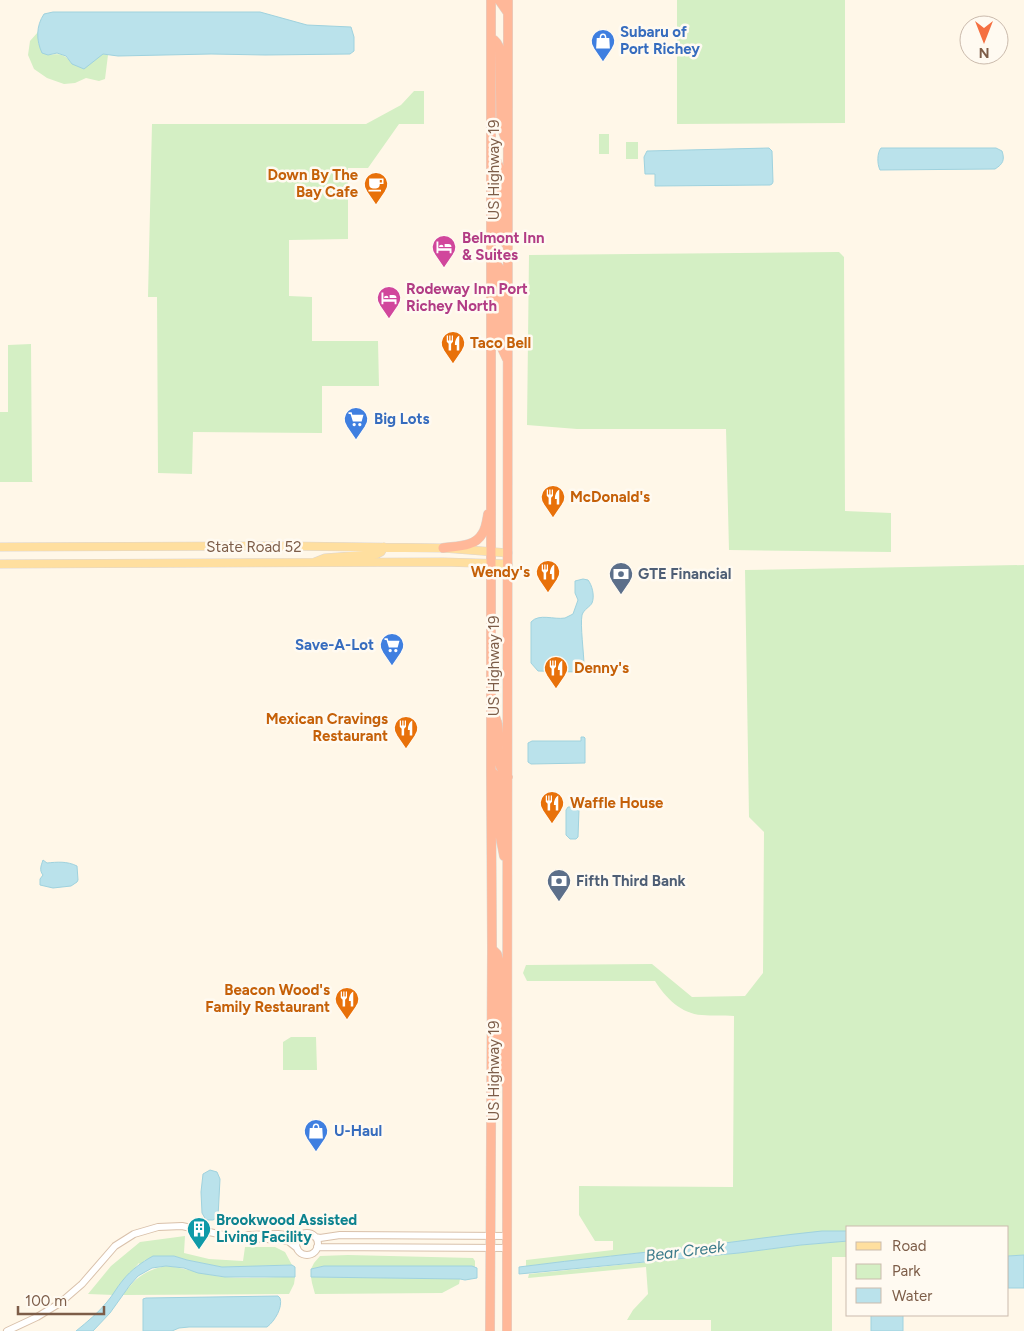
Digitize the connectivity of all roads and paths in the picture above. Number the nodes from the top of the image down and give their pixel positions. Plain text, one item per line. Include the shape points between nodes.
1 (491, 0) edge
2 (499, 0) edge
3 (508, 0) edge
4 (508, 13) junction
5 (491, 38) junction
6 (508, 146) junction
7 (491, 148) junction
8 (508, 247) junction
9 (491, 255) junction
10 (508, 362) junction
11 (491, 504) junction
12 (0, 547) edge
13 (384, 547) junction
14 (444, 548) junction
15 (491, 551) junction
16 (508, 553) junction
17 (310, 563) junction
18 (491, 563) junction
19 (0, 564) edge
20 (508, 564) junction
21 (491, 708) junction
22 (491, 770) junction
23 (508, 777) junction
24 (508, 873) junction
25 (492, 949) junction
26 (508, 1089) junction
27 (491, 1236) junction
28 (508, 1236) junction
29 (232, 1237) junction
30 (299, 1237) junction
31 (315, 1237) junction
32 (318, 1247) junction
33 (491, 1247) junction
34 (298, 1248) junction
35 (508, 1248) junction
36 (7, 1331) edge
37 (490, 1331) edge
38 (507, 1331) edge

1 - 5 highway, US Highway 19
2 - 4 highway
3 - 4 highway, US Highway 19
4 - 6 highway, US Highway 19
5 - 6 highway via 496,40 500,51 500,126
5 - 7 highway, US Highway 19
6 - 8 highway, US Highway 19
7 - 8 highway via 499,166 500,230
7 - 9 highway, US Highway 19
8 - 10 highway, US Highway 19
9 - 10 highway via 500,269 500,344
9 - 11 highway, US Highway 19
10 - 16 highway, US Highway 19
11 - 14 highway via 483,534 478,539 468,545
11 - 15 highway, US Highway 19
12 - 13 main road, State Road 52
13 - 14 main road, State Road 52
13 - 17 main road via 377,554 324,558
14 - 15 main road, State Road 52
15 - 16 main road, State Road 52
15 - 18 highway, US Highway 19
16 - 20 highway, US Highway 19
17 - 18 main road, State Road 52
17 - 19 main road, State Road 52
18 - 20 main road, State Road 52
18 - 21 highway, US Highway 19
20 - 23 highway, US Highway 19
21 - 22 highway, US Highway 19
21 - 23 highway via 498,723 500,764
22 - 24 highway via 500,783 500,835
22 - 25 highway, US Highway 19
23 - 24 highway, US Highway 19
24 - 26 highway, US Highway 19
25 - 26 highway via 499,962 500,1068
25 - 27 highway, US Highway 19
26 - 28 highway, US Highway 19
27 - 28 street
27 - 31 street
27 - 33 highway, US Highway 19
28 - 35 highway, US Highway 19
29 - 30 street via 278,1234
29 - 34 street via 283,1240
29 - 36 street via 182,1226 158,1227 134,1234 116,1246 60,1303
30 - 31 street via 308,1233
30 - 34 street
31 - 32 street
32 - 33 street
32 - 34 street via 308,1254
33 - 35 street
33 - 37 highway, US Highway 19
35 - 38 highway, US Highway 19

